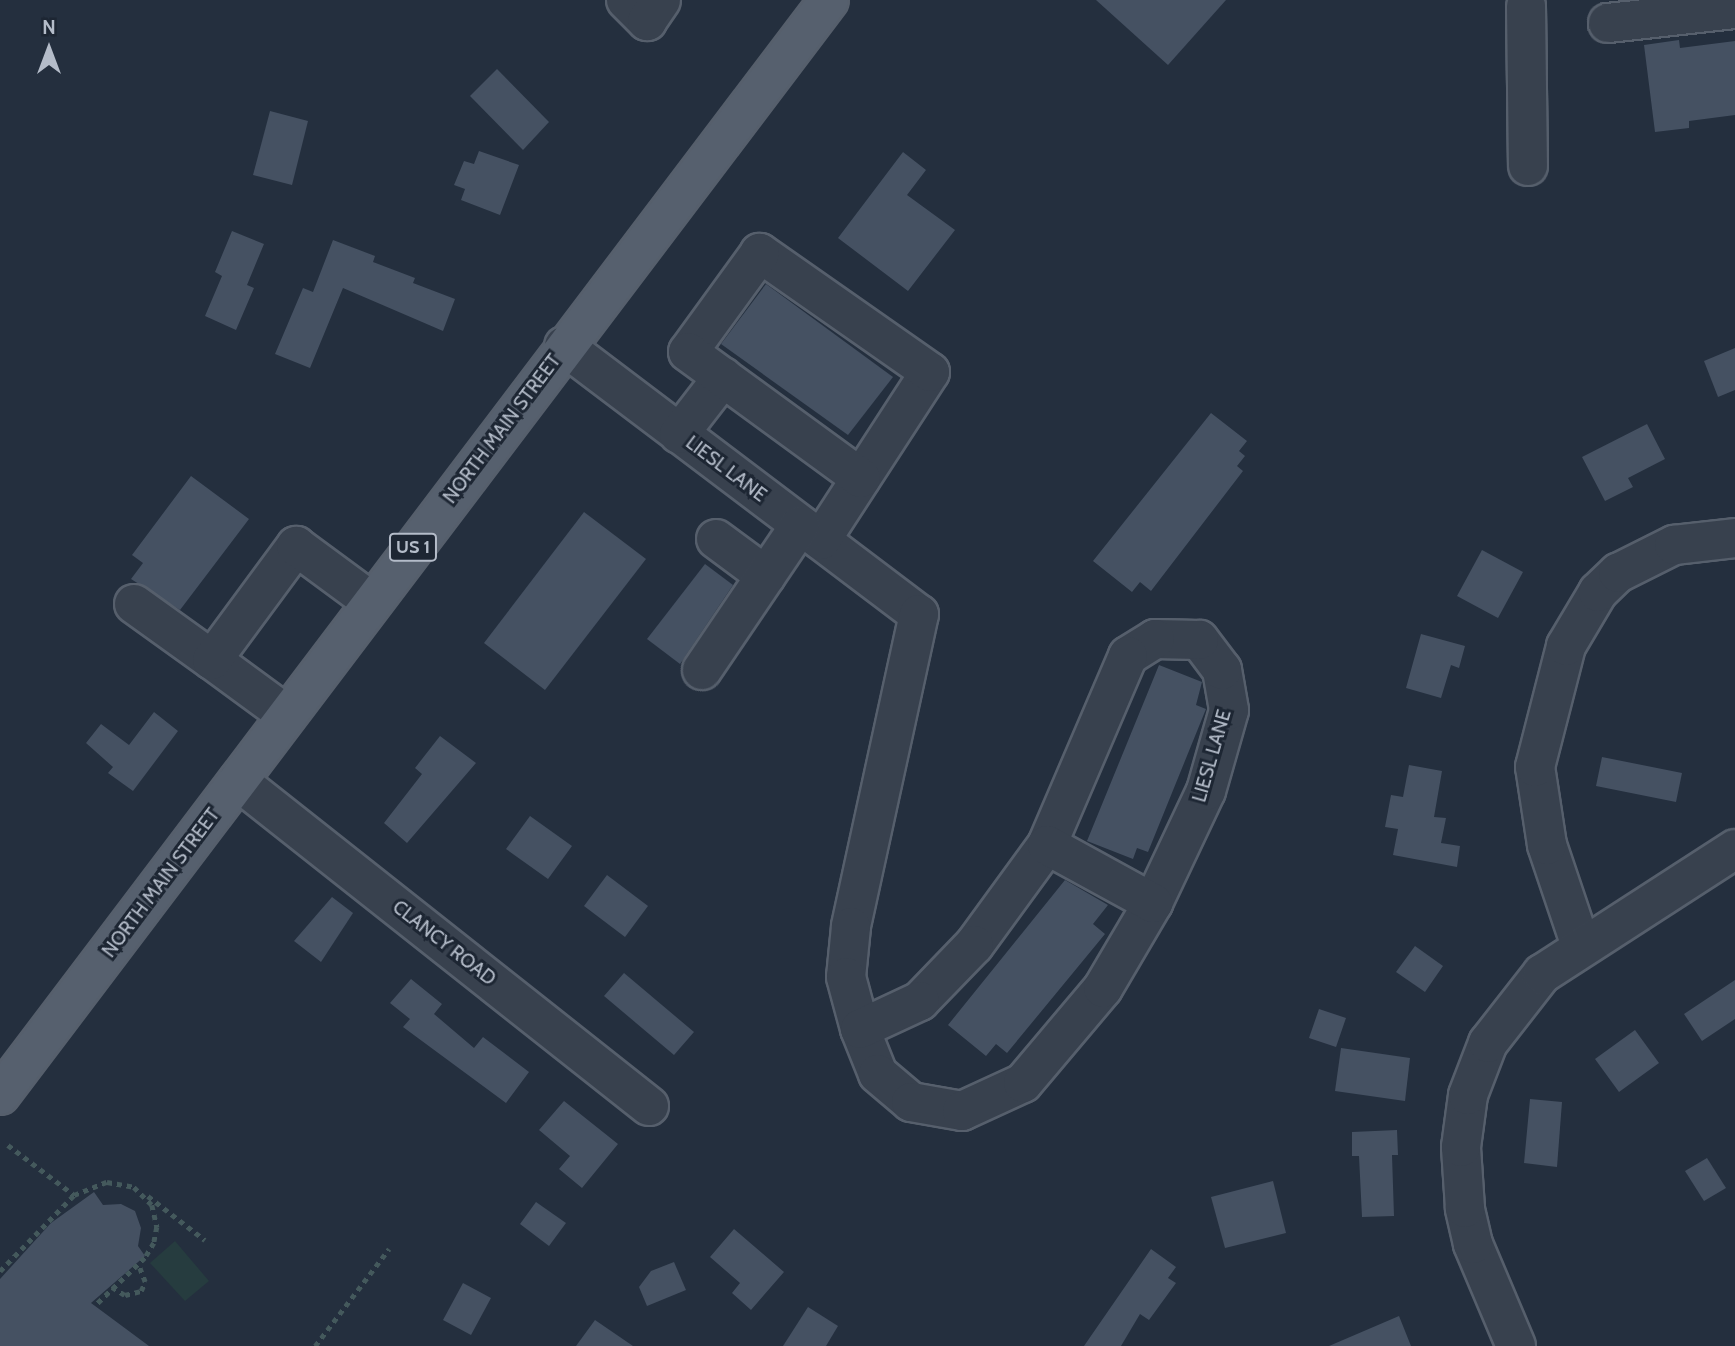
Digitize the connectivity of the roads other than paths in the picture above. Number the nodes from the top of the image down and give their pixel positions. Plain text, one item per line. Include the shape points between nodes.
1 (626, 0) edge
2 (662, 0) edge
3 (829, 0) edge
4 (1527, 6) dead end
5 (1715, 7) edge
6 (1608, 23) dead end
7 (1528, 166) dead end
8 (564, 346) junction
9 (723, 377) junction
10 (679, 434) junction
11 (861, 478) junction
12 (810, 533) junction
13 (1735, 538) edge
14 (716, 539) dead end
15 (766, 576) junction
16 (372, 603) junction
17 (134, 604) dead end
18 (212, 660) junction
19 (702, 670) dead end
20 (287, 715) junction
21 (238, 781) junction
22 (1048, 845) junction
23 (1735, 849) edge
24 (1153, 903) junction
25 (1581, 946) junction
26 (860, 1029) junction
27 (0, 1095) edge
28 (649, 1105) dead end
29 (1516, 1346) edge

1 - 2 street via 647,21
3 - 8 main road, NORTH MAIN STREET / US 1
4 - 7 street
5 - 6 street
8 - 10 street, LIESL LANE
8 - 16 main road, NORTH MAIN STREET / US 1
9 - 10 street
9 - 11 street
9 - 11 street via 688,352 760,253 930,372
10 - 12 street, LIESL LANE
11 - 12 street
12 - 15 street
12 - 26 street, LIESL LANE via 919,614 851,927 846,977
13 - 25 street via 1674,545 1618,573 1598,592 1566,646 1535,767 1547,845
14 - 15 street
15 - 19 street
16 - 18 street via 296,546
16 - 20 main road, NORTH MAIN STREET / US 1
17 - 18 street
18 - 20 street
20 - 21 main road, NORTH MAIN STREET / US 1
21 - 27 main road, NORTH MAIN STREET / US 1
21 - 28 street, CLANCY ROAD
22 - 24 street
22 - 24 street, LIESL LANE via 1128,656 1155,639 1199,640 1222,670 1229,710 1206,791
22 - 26 street, LIESL LANE via 974,945 920,1000
23 - 25 street
24 - 26 street, LIESL LANE via 1103,988 1023,1083 962,1111 911,1102 878,1074
25 - 29 street via 1542,974 1516,1004 1488,1044 1468,1095 1461,1147 1465,1208 1473,1244

